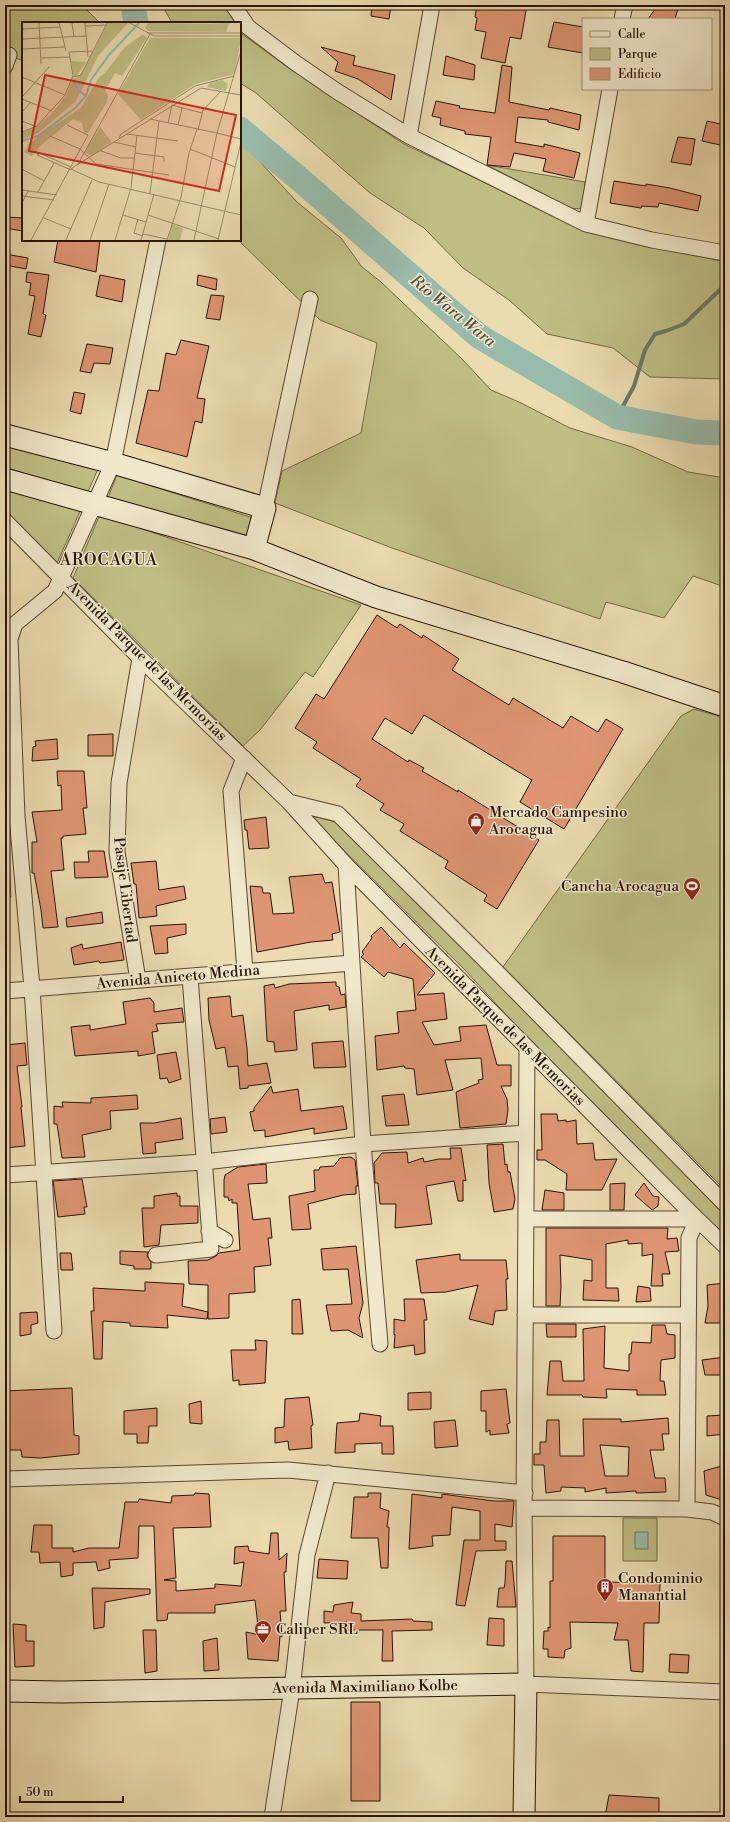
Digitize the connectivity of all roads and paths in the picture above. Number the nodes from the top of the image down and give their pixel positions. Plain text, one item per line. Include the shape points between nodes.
1 (432, 5) edge
2 (625, 5) edge
3 (236, 7) edge
4 (622, 18) edge
5 (610, 90) edge
6 (409, 136) junction
7 (586, 224) junction
8 (158, 241) edge
9 (725, 253) edge
10 (310, 299) dead end
11 (5, 435) edge
12 (113, 463) junction
13 (5, 479) edge
14 (94, 504) junction
15 (265, 508) junction
16 (5, 520) edge
17 (254, 549) junction
18 (61, 576) junction
19 (140, 658) junction
20 (725, 706) edge
21 (244, 758) junction
22 (289, 802) junction
23 (346, 865) junction
24 (352, 963) junction
25 (245, 971) junction
26 (190, 977) junction
27 (138, 980) junction
28 (32, 988) junction
29 (5, 991) edge
30 (527, 1048) junction
31 (526, 1133) junction
32 (363, 1144) junction
33 (204, 1162) junction
34 (44, 1172) junction
35 (5, 1175) edge
36 (725, 1204) edge
37 (526, 1219) junction
38 (697, 1219) junction
39 (209, 1231) junction
40 (225, 1240) dead end
41 (725, 1246) edge
42 (156, 1255) dead end
43 (525, 1315) junction
44 (688, 1315) junction
45 (54, 1331) dead end
46 (380, 1344) dead end
47 (328, 1473) junction
48 (5, 1480) edge
49 (524, 1493) junction
50 (524, 1508) junction
51 (687, 1509) junction
52 (725, 1518) edge
53 (526, 1684) junction
54 (292, 1689) junction
55 (5, 1691) edge
56 (725, 1692) edge
57 (272, 1817) edge
58 (524, 1817) edge

1 - 6 street
2 - 4 street
3 - 6 street via 248,27 297,64
5 - 7 street
6 - 7 street
7 - 9 street via 652,240
8 - 12 street
10 - 15 street
11 - 12 street
12 - 14 street
12 - 15 street
13 - 14 street
14 - 17 street
14 - 18 street
15 - 17 street
16 - 18 street, Avenida Parque de las Memorias
17 - 20 street via 376,597 623,672
18 - 19 street, Avenida Parque de las Memorias
18 - 28 street via 55,591 15,624 10,639 17,816
19 - 21 street, Avenida Parque de las Memorias
19 - 27 street, Pasaje Libertad via 118,783 117,852
21 - 22 street, Avenida Parque de las Memorias
21 - 25 street via 231,791
22 - 23 street, Avenida Parque de las Memorias
22 - 36 street, Avenida Parque de las Memorias via 338,814
23 - 24 street
23 - 30 street, Avenida Parque de las Memorias
24 - 25 street, Avenida Aniceto Medina
24 - 32 street
25 - 26 street, Avenida Aniceto Medina
26 - 27 street, Avenida Aniceto Medina
26 - 33 street
27 - 28 street, Avenida Aniceto Medina
28 - 29 street, Avenida Aniceto Medina
28 - 34 street
30 - 31 street
30 - 38 street, Avenida Parque de las Memorias
31 - 32 street
31 - 37 street
32 - 33 street
32 - 46 street
33 - 34 street
33 - 39 street
34 - 35 street
34 - 45 street
37 - 38 street
37 - 43 street
38 - 41 street, Avenida Parque de las Memorias
38 - 44 street via 689,1238
39 - 40 street
39 - 42 street via 211,1249
43 - 44 street
43 - 49 street
44 - 51 street
47 - 48 street via 288,1470
47 - 49 street
47 - 54 street via 307,1555
49 - 50 street
50 - 51 street
50 - 53 street
51 - 52 street via 712,1512
53 - 54 street, Avenida Maximiliano Kolbe
53 - 56 street, Avenida Maximiliano Kolbe
53 - 58 street
54 - 55 street, Avenida Maximiliano Kolbe
54 - 57 street

